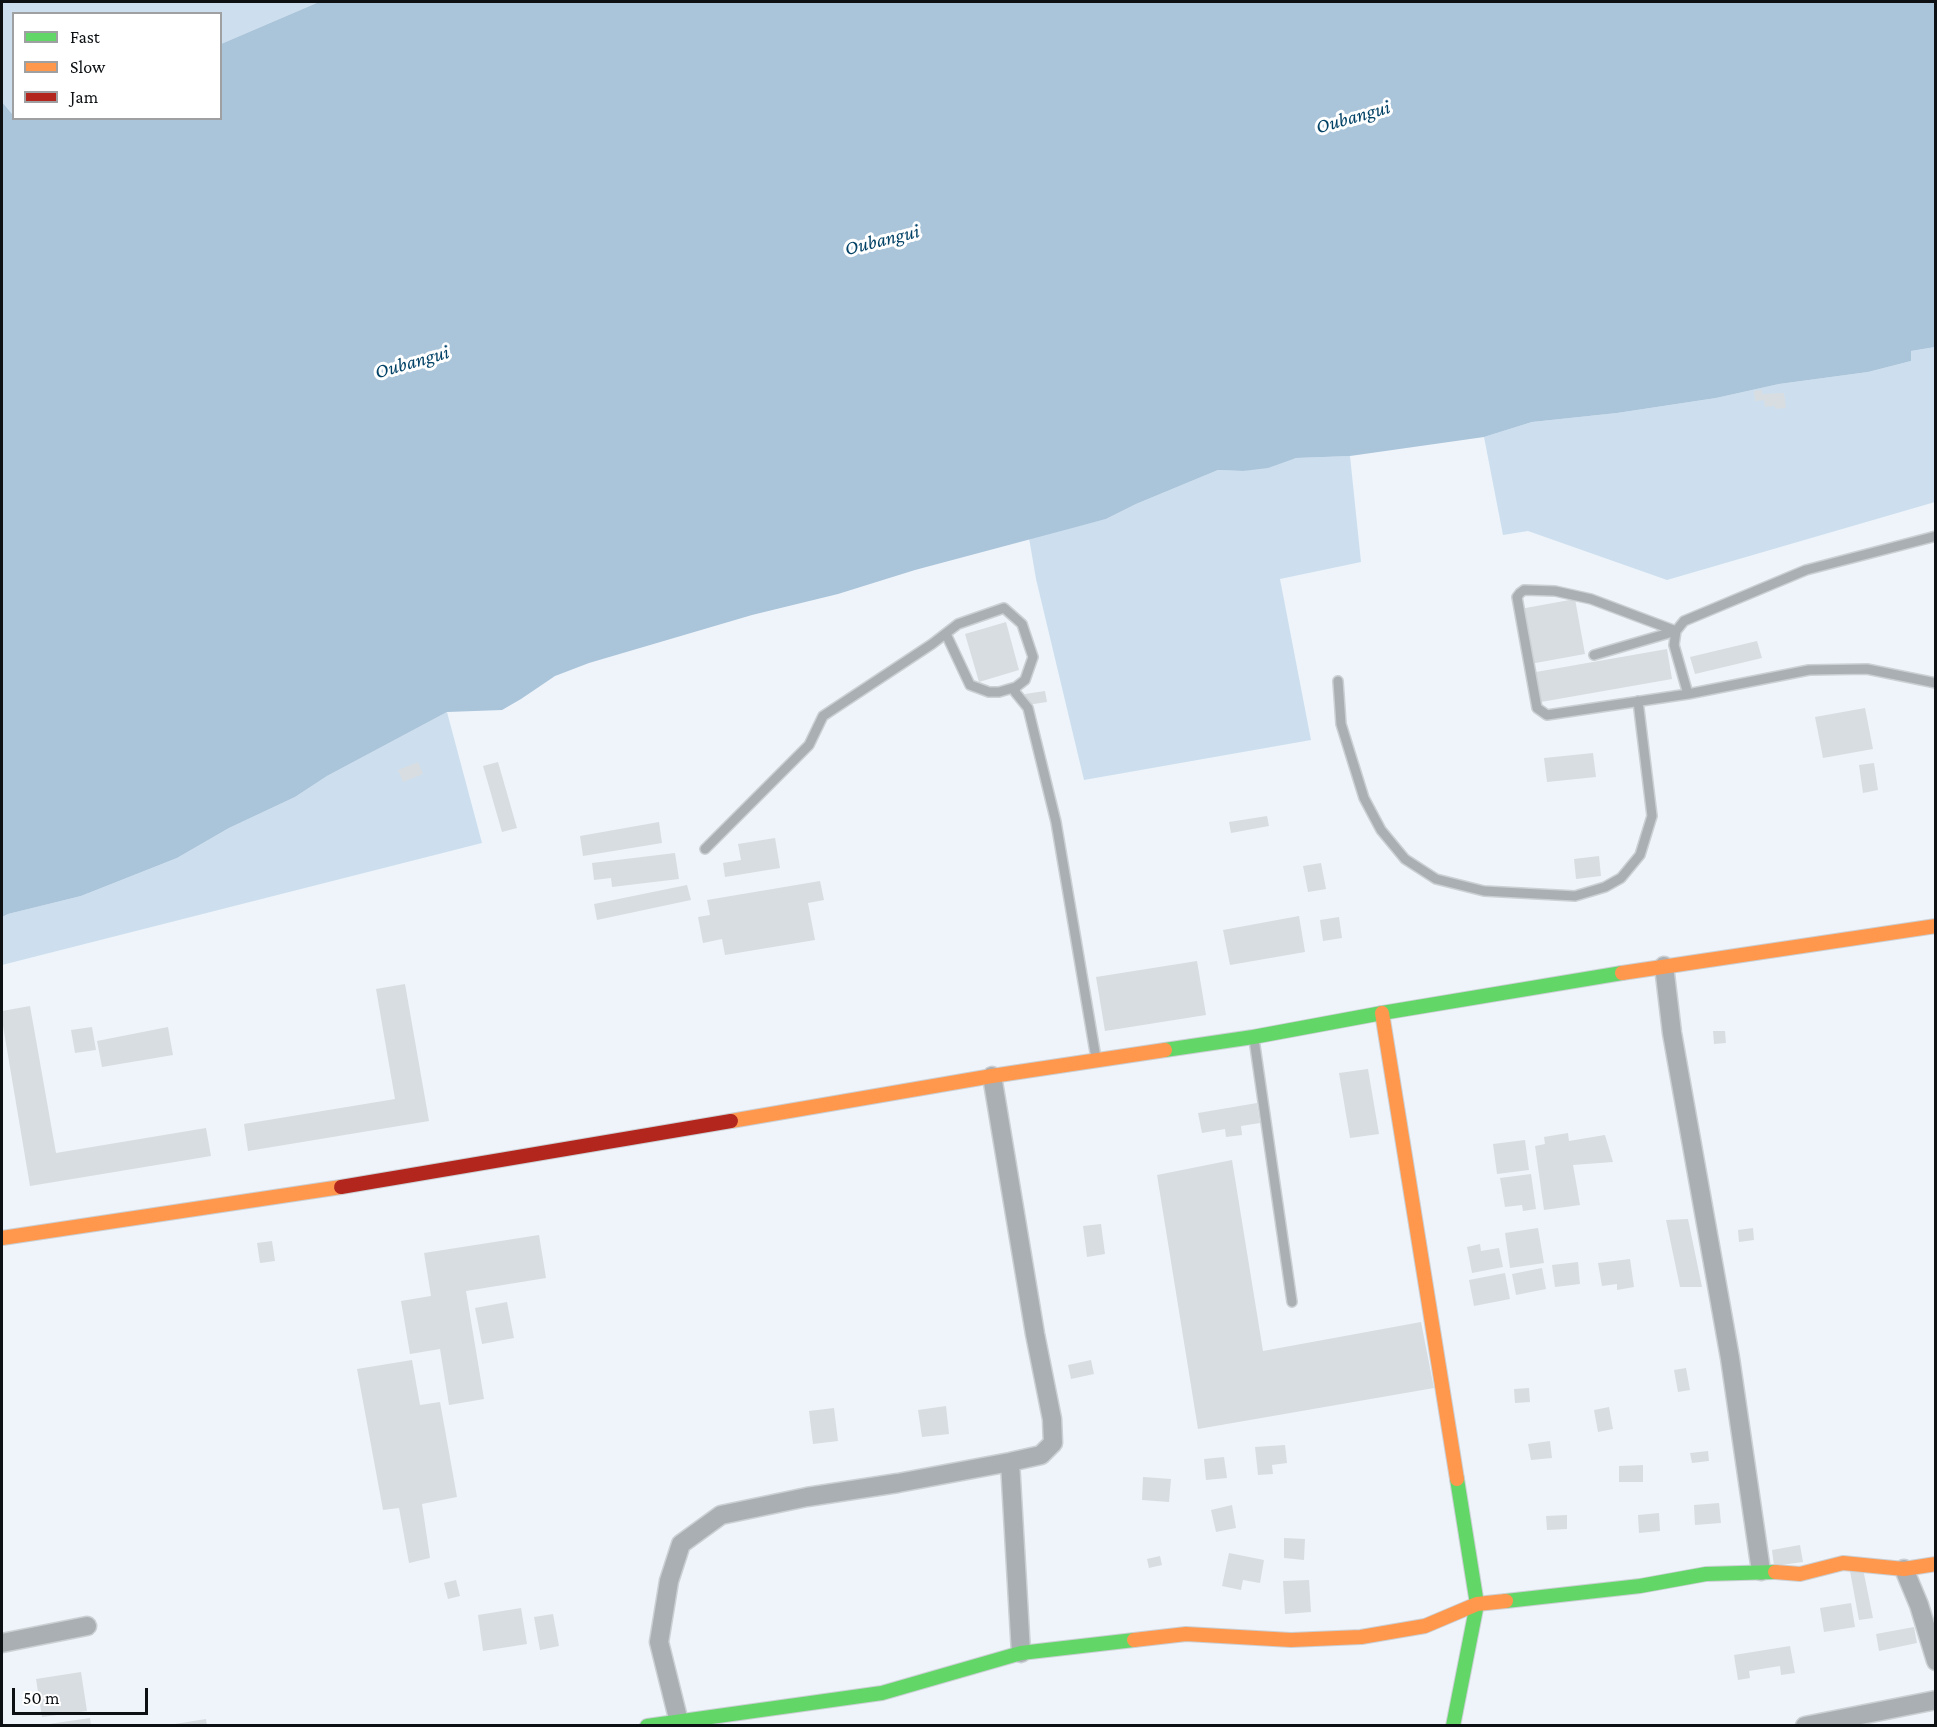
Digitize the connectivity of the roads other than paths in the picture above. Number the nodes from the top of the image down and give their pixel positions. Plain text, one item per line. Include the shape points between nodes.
1 (1935, 536) edge
2 (1676, 632) junction
3 (946, 634) junction
4 (1594, 655) dead end
5 (1338, 681) dead end
6 (1935, 683) edge
7 (1016, 687) junction
8 (1688, 694) junction
9 (1638, 701) junction
10 (705, 849) dead end
11 (1935, 926) edge
12 (1664, 966) junction
13 (1382, 1013) junction
14 (1253, 1037) junction
15 (1097, 1060) junction
16 (992, 1077) junction
17 (2, 1238) edge
18 (1292, 1302) dead end
19 (1010, 1462) junction
20 (1935, 1564) edge
21 (1904, 1569) junction
22 (1761, 1571) junction
23 (1477, 1604) junction
24 (87, 1626) dead end
25 (2, 1643) edge
26 (1021, 1653) junction
27 (1935, 1660) edge
28 (1935, 1700) edge
29 (680, 1722) edge
30 (647, 1725) edge
31 (1453, 1725) edge
32 (1805, 1725) edge

1 - 2 lane via 1806,570 1684,621
2 - 4 lane
2 - 8 lane via 1674,645
2 - 9 lane via 1555,591 1524,590 1517,597 1537,708 1541,712 1547,715
3 - 7 lane via 970,685 989,692
3 - 7 lane via 958,624 1004,608 1022,624 1033,657 1025,680
3 - 10 lane via 823,716 809,745
5 - 9 lane via 1341,724 1364,798 1381,830 1405,859 1436,879 1484,891 1575,896 1621,878 1640,855 1652,816
6 - 8 lane via 1867,669 1809,670
7 - 15 lane via 1015,692 1028,708 1056,822
8 - 9 lane
11 - 12 street
12 - 13 street
12 - 22 street via 1672,1033 1730,1358
13 - 14 street
13 - 23 street
14 - 15 street
14 - 18 lane
15 - 16 street
16 - 17 street via 330,1189
16 - 19 street via 1052,1419 1053,1443 1041,1455
19 - 26 street
19 - 29 street via 722,1515 681,1544 669,1581 659,1642
20 - 21 street
21 - 22 street via 1843,1563 1800,1574
21 - 27 street
22 - 23 street via 1706,1574 1640,1586
23 - 26 street via 1425,1626 1361,1637 1291,1640 1185,1634
23 - 31 street
24 - 25 street
26 - 29 street via 882,1693
28 - 32 street
29 - 30 street

